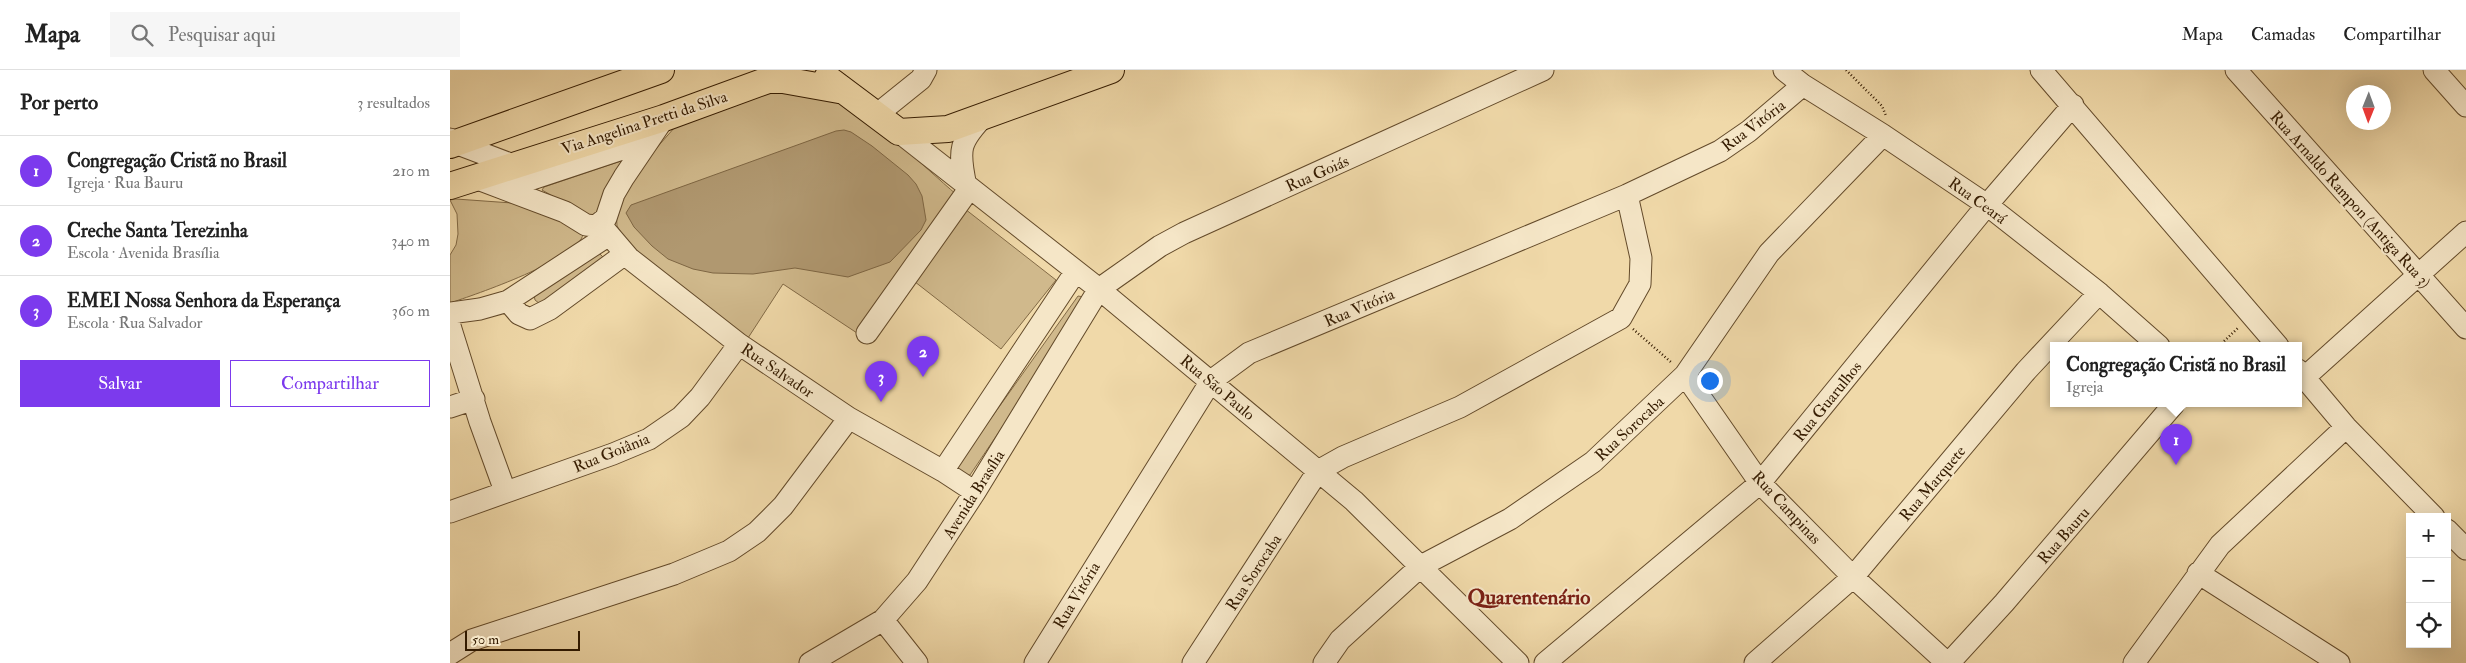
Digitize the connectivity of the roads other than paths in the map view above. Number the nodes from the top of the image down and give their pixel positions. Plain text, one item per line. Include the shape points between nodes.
1 (662, 70) edge
2 (820, 70) edge
3 (944, 70) edge
4 (1111, 70) edge
5 (1543, 70) edge
6 (1784, 70) edge
7 (2041, 70) edge
8 (2236, 70) edge
9 (2434, 70) edge
10 (923, 74) edge
11 (774, 75) edge
12 (1803, 85) junction
13 (840, 90) junction
14 (2073, 105) junction
15 (2466, 106) edge
16 (987, 114) junction
17 (876, 116) junction
18 (664, 118) junction
19 (898, 132) junction
20 (1883, 135) junction
21 (649, 140) junction
22 (452, 142) edge
23 (509, 177) junction
24 (450, 186) edge
25 (968, 188) junction
26 (1627, 195) junction
27 (1987, 205) junction
28 (605, 230) junction
29 (2466, 232) edge
30 (625, 254) junction
31 (1076, 271) junction
32 (2418, 276) junction
33 (1099, 289) junction
34 (2099, 293) junction
35 (508, 301) junction
36 (450, 312) edge
37 (450, 326) edge
38 (2466, 328) edge
39 (866, 333) dead end
40 (2053, 342) edge
41 (2154, 342) edge
42 (2274, 342) edge
43 (739, 344) junction
44 (2050, 345) edge
45 (2302, 374) edge
46 (1685, 375) junction
47 (1211, 381) junction
48 (474, 399) junction
49 (450, 407) edge
50 (2171, 407) edge
51 (849, 418) junction
52 (2346, 427) junction
53 (943, 471) junction
54 (1318, 471) junction
55 (1760, 483) junction
56 (505, 491) junction
57 (975, 492) junction
58 (450, 512) edge
59 (2430, 513) edge
60 (2451, 534) edge
61 (2466, 549) edge
62 (1421, 566) junction
63 (2198, 573) junction
64 (1853, 577) junction
65 (883, 620) junction
66 (450, 654) edge
67 (810, 663) edge
68 (918, 663) edge
69 (1035, 663) edge
70 (1194, 663) edge
71 (1324, 663) edge
72 (1517, 663) edge
73 (1546, 663) edge
74 (1755, 663) edge
75 (1948, 663) edge
76 (2134, 663) edge
77 (2339, 663) edge

1 - 22 main road
2 - 13 main road
3 - 10 street
4 - 16 main road
5 - 33 street, Rua Goiás via 1184,233
6 - 12 street, Rua Ceará
7 - 14 street
8 - 32 street, Rua Arnaldo Rampon (Antiga Rua 3)
9 - 15 street
10 - 17 street
11 - 13 main road, Via Angelina Pretti da Silva via 783,80
11 - 18 main road, Via Angelina Pretti da Silva
12 - 20 street, Rua Ceará
12 - 26 street, Rua Vitória via 1749,132 1720,151
13 - 17 main road
14 - 27 street, Rua Guarulhos
14 - 42 street
16 - 19 main road via 948,129
16 - 25 street via 970,130 964,142 962,155
17 - 19 main road
18 - 21 street
18 - 23 main road, Via Angelina Pretti da Silva
19 - 25 street, Rua São Paulo
20 - 27 street, Rua Ceará
20 - 46 street, Rua Sorocaba via 1769,253
21 - 23 street
21 - 28 street via 614,194
22 - 23 street
23 - 24 main road, Via Angelina Pretti da Silva via 475,178
23 - 28 street via 586,225
25 - 31 street, Rua São Paulo
25 - 39 street
26 - 47 street, Rua Vitória via 1249,353
26 - 54 street, Rua Sorocaba via 1641,258 1640,284 1621,318 1460,407
27 - 34 street, Rua Ceará
27 - 55 street, Rua Guarulhos
28 - 30 street, Rua Salvador
28 - 35 street
29 - 32 street
30 - 35 street via 550,309 530,318 519,314
30 - 43 street, Rua Salvador
31 - 33 street, Rua São Paulo
31 - 53 street
32 - 38 street, Rua Arnaldo Rampon (Antiga Rua 3)
32 - 45 street
33 - 47 street, Rua São Paulo
33 - 57 street, Avenida Brasília
34 - 40 street, Rua Marquete
34 - 41 street, Rua Ceará
35 - 36 street via 480,309
37 - 48 street
43 - 51 street, Rua Salvador
43 - 56 street, Rua Goiânia via 681,417 648,439
44 - 64 street, Rua Marquete
45 - 52 street
46 - 55 street, Rua Campinas
46 - 62 street, Rua Sorocaba via 1593,462 1510,519
47 - 54 street, Rua São Paulo
47 - 69 street, Rua Vitória
48 - 49 street
48 - 56 street
50 - 75 street, Rua Bauru via 2004,603
51 - 53 street, Rua Salvador
51 - 66 street via 783,506 757,532 729,551 674,574 472,640
52 - 59 street
52 - 63 street via 2240,525
53 - 57 street, Rua Salvador
54 - 62 street, Rua São Paulo
54 - 70 street, Rua Sorocaba
55 - 64 street, Rua Campinas
55 - 73 street, Rua Guarulhos
56 - 58 street, Rua Goiânia
57 - 65 street, Avenida Brasília via 917,581
60 - 61 street
62 - 71 street, Rua Sorocaba via 1340,640
62 - 72 street, Rua São Paulo
63 - 76 street
63 - 77 street
64 - 74 street, Rua Marquete
64 - 75 street, Rua Campinas
65 - 67 street, Avenida Brasília
65 - 68 street

